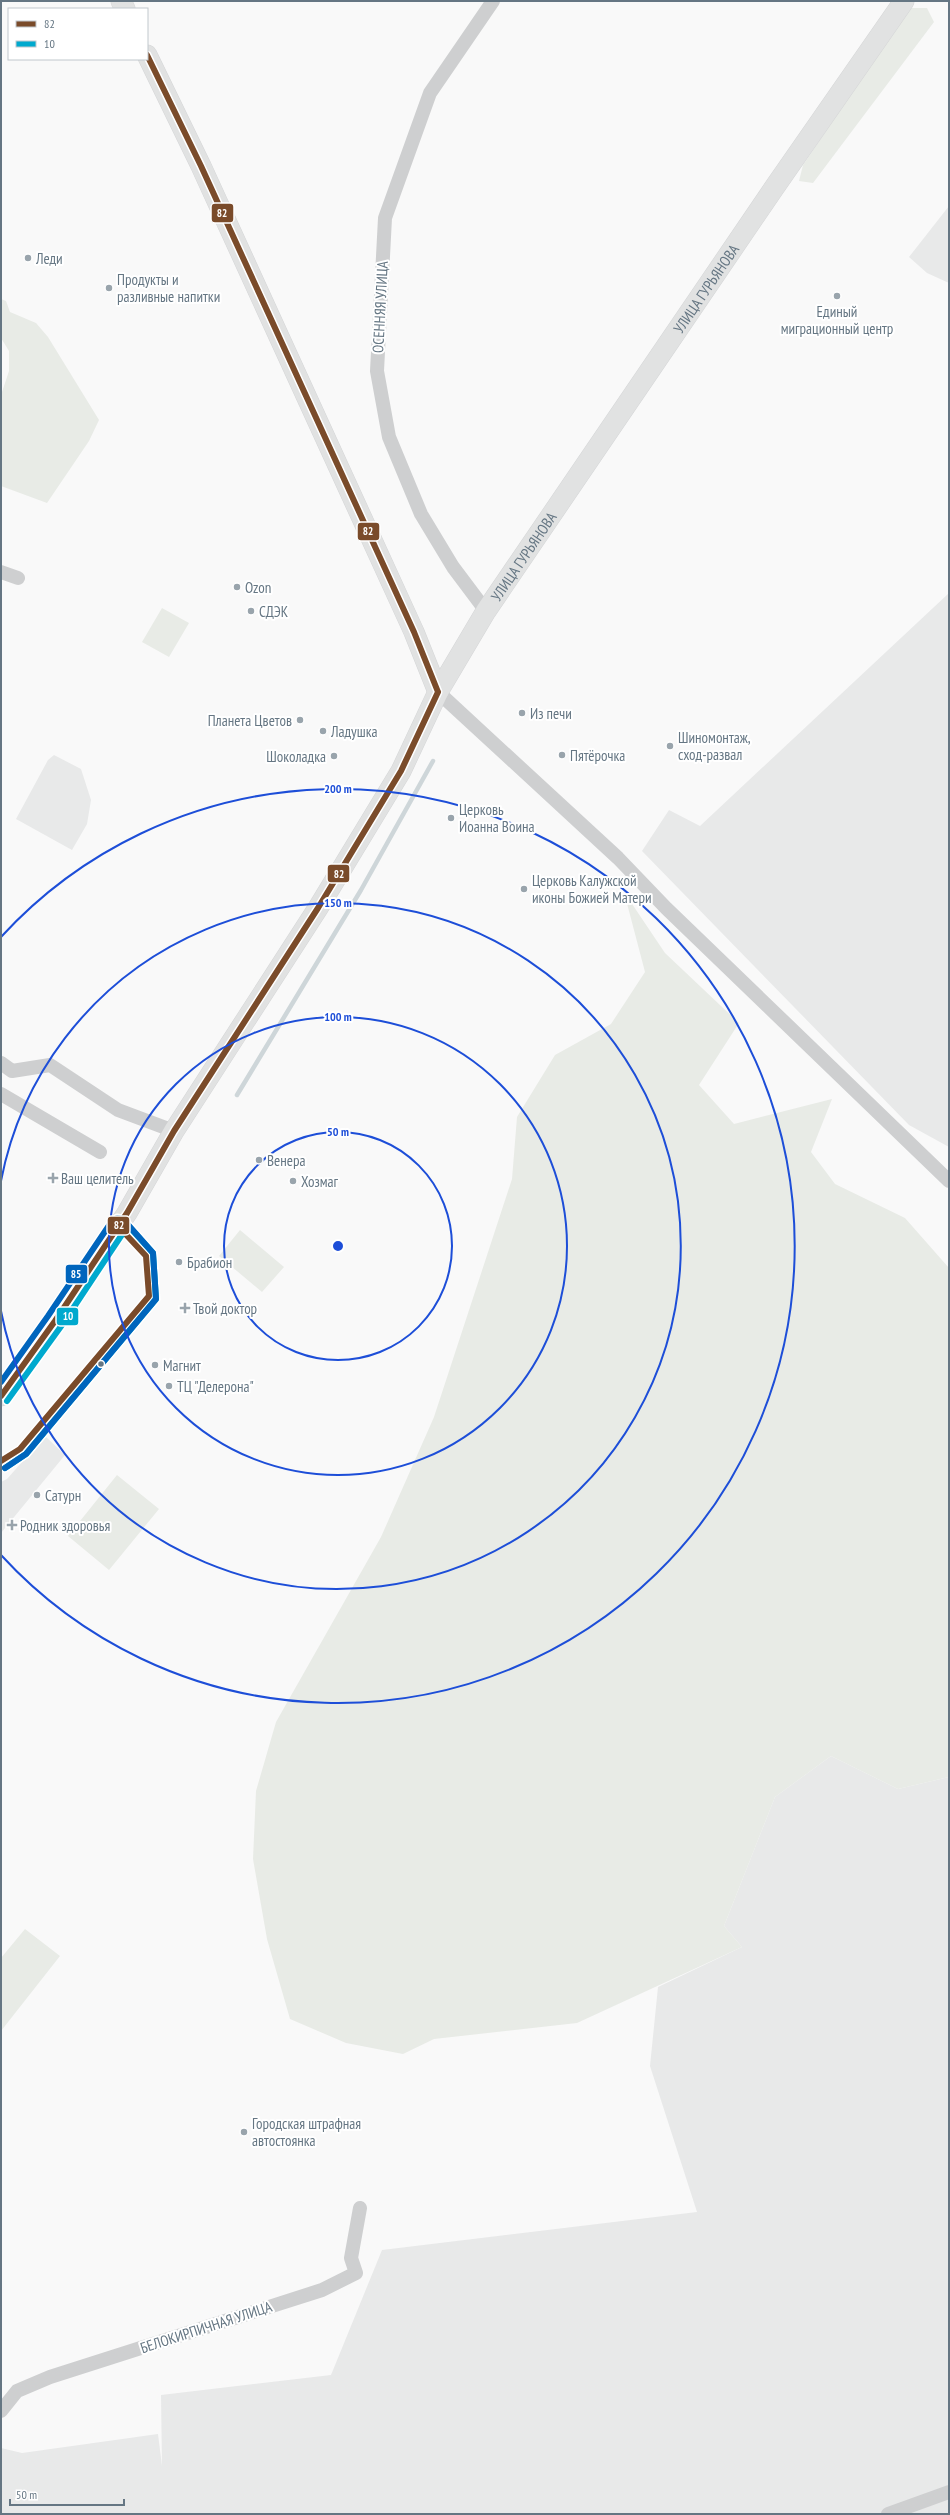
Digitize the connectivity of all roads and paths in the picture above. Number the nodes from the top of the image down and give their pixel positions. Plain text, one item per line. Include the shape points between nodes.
1 (493, 1) edge
2 (904, 1) edge
3 (148, 56) edge
4 (1, 572) edge
5 (18, 578) dead end
6 (486, 612) junction
7 (438, 692) junction
8 (1, 1063) edge
9 (1, 1094) edge
10 (174, 1131) junction
11 (100, 1152) dead end
12 (949, 1181) edge
13 (1, 1396) edge
14 (360, 2208) dead end
15 (1, 2411) edge
16 (949, 2492) edge
17 (888, 2514) edge

1 - 6 street, ОСЕННЯЯ УЛИЦА via 430,93 386,218 377,371 389,437 421,514 453,567
2 - 6 street, УЛИЦА ГУРЬЯНОВА
3 - 7 street via 201,166 414,632
4 - 5 street
6 - 7 street, УЛИЦА ГУРЬЯНОВА
7 - 10 street, УЛИЦА ГУРЬЯНОВА via 401,771 318,908
7 - 12 street via 612,852 666,908
8 - 10 street via 12,1071 50,1065 118,1110
9 - 11 street
10 - 13 street, УЛИЦА ГУРЬЯНОВА via 118,1226
14 - 15 street, БЕЛОКИРПИЧНАЯ УЛИЦА via 351,2258 356,2273 322,2290 50,2377 17,2391
16 - 17 street

